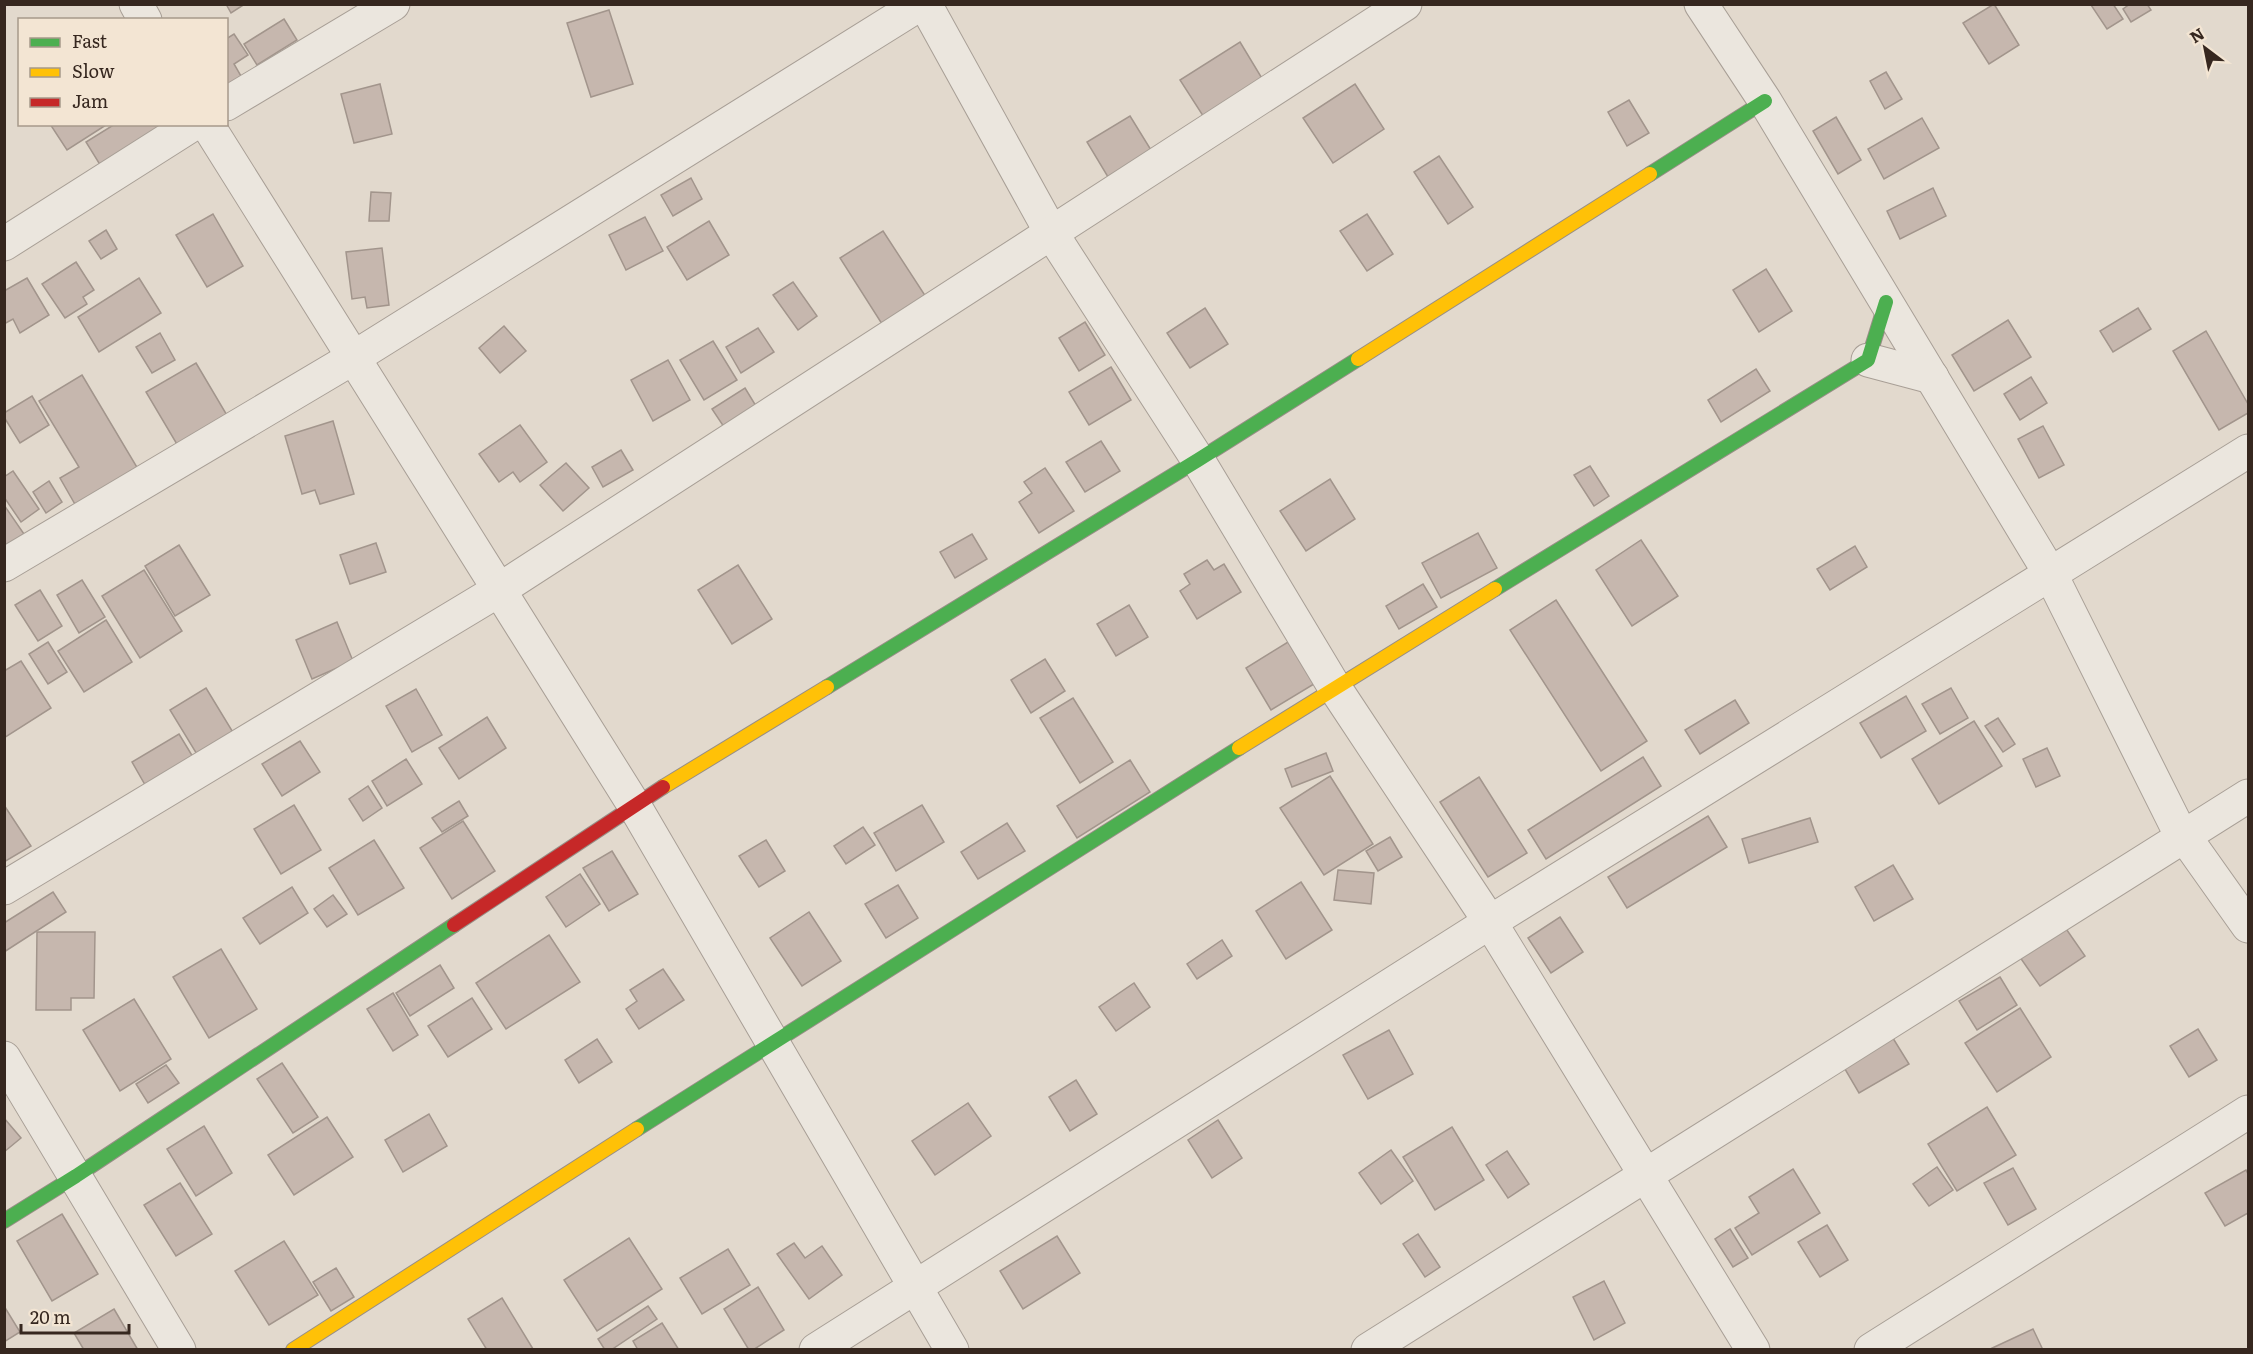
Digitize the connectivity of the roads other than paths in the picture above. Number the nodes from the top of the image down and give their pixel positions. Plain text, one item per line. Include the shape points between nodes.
1 (136, 4) edge
2 (393, 4) edge
3 (920, 4) edge
4 (925, 4) edge
5 (1405, 4) edge
6 (1701, 4) edge
7 (144, 18) edge
8 (1765, 101) junction
9 (228, 103) edge
10 (190, 126) edge
11 (208, 126) edge
12 (1052, 234) junction
13 (4, 244) edge
14 (1887, 302) junction
15 (353, 358) junction
16 (1868, 360) junction
17 (1932, 377) junction
18 (2248, 452) edge
19 (1198, 460) junction
20 (4, 566) edge
21 (2051, 575) junction
22 (499, 590) junction
23 (1335, 688) junction
24 (2248, 796) edge
25 (634, 805) junction
26 (2184, 836) junction
27 (4, 888) edge
28 (1490, 922) junction
29 (2248, 926) edge
30 (772, 1042) junction
31 (4, 1058) edge
32 (2248, 1112) edge
33 (1646, 1175) junction
34 (76, 1176) junction
35 (4, 1221) edge
36 (916, 1286) junction
37 (179, 1350) edge
38 (293, 1350) edge
39 (816, 1350) edge
40 (952, 1350) edge
41 (1368, 1350) edge
42 (1753, 1350) edge
43 (1871, 1350) edge

1 - 7 street
2 - 9 street
3 - 15 street
4 - 12 street
5 - 12 street
6 - 8 street
8 - 14 street
8 - 19 street
10 - 13 street
11 - 15 street
12 - 19 street
12 - 22 street
14 - 16 street
14 - 17 street
15 - 20 street
15 - 22 street
16 - 17 street
16 - 23 street
17 - 21 street
18 - 21 street
19 - 23 street
19 - 25 street
21 - 26 street
21 - 28 street
22 - 25 street
22 - 27 street
23 - 28 street
23 - 30 street
24 - 26 street
25 - 30 street
25 - 34 street
26 - 29 street
26 - 33 street
28 - 33 street
28 - 36 street
30 - 36 street
30 - 38 street
31 - 34 street
32 - 43 street
33 - 41 street
33 - 42 street
34 - 35 street
34 - 37 street
36 - 39 street
36 - 40 street

